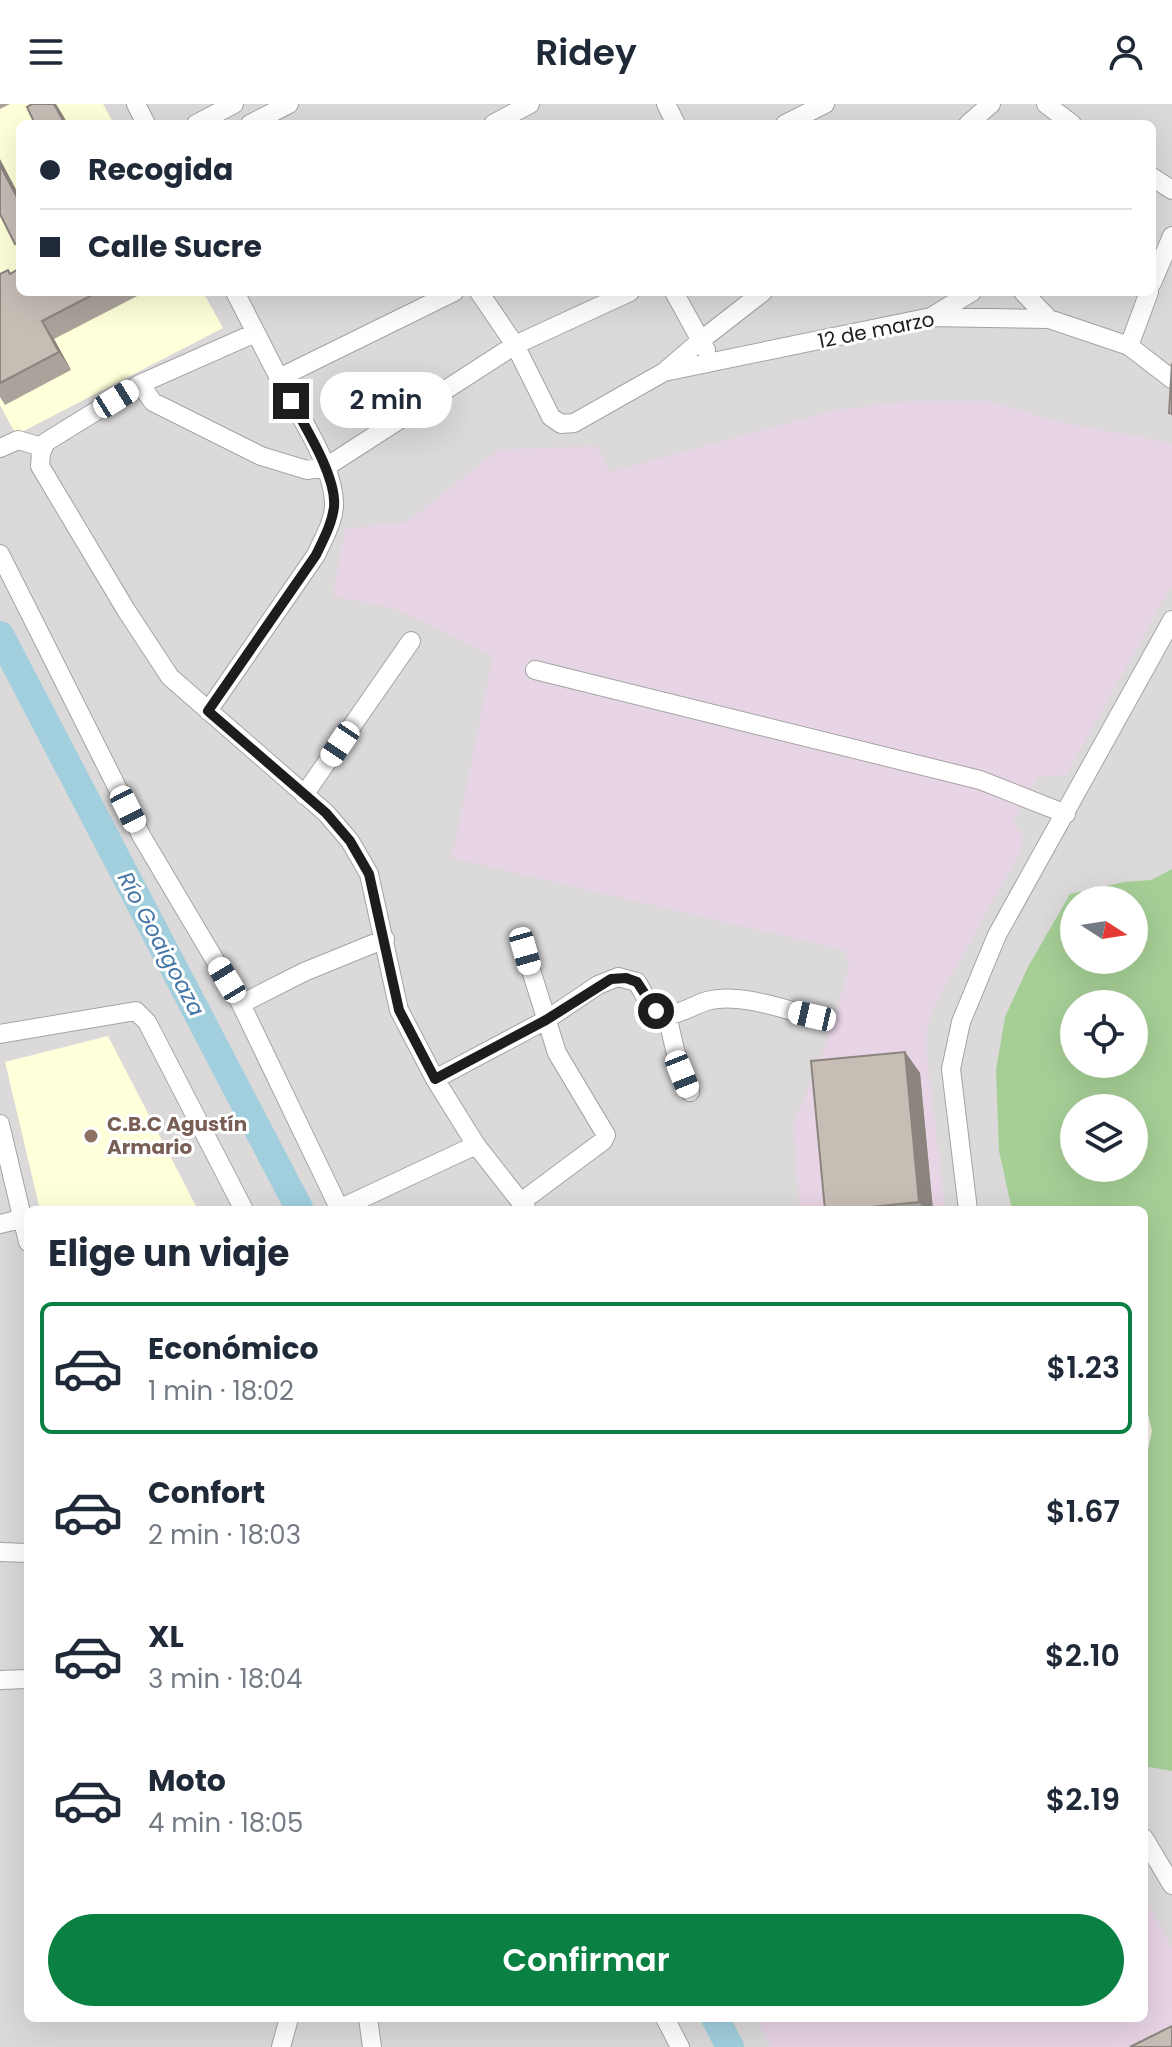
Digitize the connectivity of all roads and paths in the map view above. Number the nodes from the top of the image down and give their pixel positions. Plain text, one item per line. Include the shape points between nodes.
1 (234, 104) edge
2 (289, 104) edge
3 (530, 104) edge
4 (825, 104) edge
5 (991, 104) edge
6 (1046, 104) edge
7 (204, 120) edge
8 (258, 120) edge
9 (500, 120) edge
10 (793, 120) edge
11 (973, 120) edge
12 (1067, 120) edge
13 (1172, 236) edge
14 (1161, 275) edge
15 (237, 296) edge
16 (446, 296) edge
17 (482, 296) edge
18 (621, 296) edge
19 (676, 296) edge
20 (758, 296) edge
21 (965, 296) edge
22 (1027, 296) edge
23 (1148, 296) edge
24 (931, 317) junction
25 (1049, 319) junction
26 (255, 333) junction
27 (700, 341) junction
28 (515, 345) junction
29 (1129, 346) junction
30 (714, 363) junction
31 (664, 372) junction
32 (279, 378) junction
33 (1172, 379) edge
34 (140, 384) junction
35 (42, 447) junction
36 (0, 448) edge
37 (326, 467) junction
38 (0, 554) edge
39 (1172, 620) edge
40 (411, 641) dead end
41 (535, 670) dead end
42 (208, 711) junction
43 (304, 795) junction
44 (1066, 814) junction
45 (385, 939) junction
46 (525, 951) dead end
47 (241, 1004) junction
48 (667, 1015) junction
49 (812, 1016) dead end
50 (546, 1020) junction
51 (0, 1034) edge
52 (435, 1079) junction
53 (690, 1092) dead end
54 (0, 1124) edge
55 (476, 1145) junction
56 (242, 1206) edge
57 (338, 1206) edge
58 (345, 1206) edge
59 (524, 1206) edge
60 (968, 1206) edge
61 (21, 1219) junction
62 (0, 1224) edge
63 (24, 1229) edge
64 (0, 1552) edge
65 (24, 1553) edge
66 (24, 1679) edge
67 (0, 1680) edge
68 (1148, 1845) edge
69 (1172, 1885) edge
70 (288, 2022) edge
71 (369, 2022) edge
72 (667, 2022) edge
73 (281, 2047) edge
74 (372, 2047) edge
75 (680, 2047) edge

1 - 7 street
2 - 8 street
3 - 9 street
4 - 10 street
5 - 11 street
6 - 12 street
13 - 14 street
15 - 26 street
16 - 32 street
17 - 28 street
18 - 28 street
19 - 27 street
20 - 27 street
21 - 24 street
22 - 25 street
23 - 29 street
24 - 25 street, 12 de marzo
24 - 30 street, 12 de marzo
25 - 29 street, 12 de marzo
26 - 32 street
26 - 34 street
27 - 30 street
27 - 31 street
28 - 31 street via 551,417 561,424 574,423
28 - 37 street
29 - 33 street, 12 de marzo
30 - 31 street, 12 de marzo
32 - 37 street
34 - 35 street
34 - 37 street via 153,402 261,456 307,470
35 - 36 street via 18,440
35 - 42 street via 40,466 126,610 170,677
37 - 42 street via 335,504 316,555
38 - 47 street via 142,837
39 - 44 street
40 - 43 street
41 - 44 street via 980,780
42 - 43 street
43 - 45 street via 350,841 369,874
44 - 60 street via 997,935 961,1022 951,1069
45 - 47 street
45 - 52 street via 399,1010
46 - 50 street
47 - 57 street
48 - 49 street via 724,999
48 - 50 street via 651,1007 637,982 618,977
48 - 53 street
50 - 52 street
50 - 59 street via 557,1053 606,1135
51 - 56 street via 136,1011 147,1022
52 - 55 street
54 - 61 street
55 - 58 street
55 - 59 street
61 - 62 street
61 - 63 street
64 - 65 street
66 - 67 street
68 - 69 street
70 - 73 street
71 - 74 street
72 - 75 street

